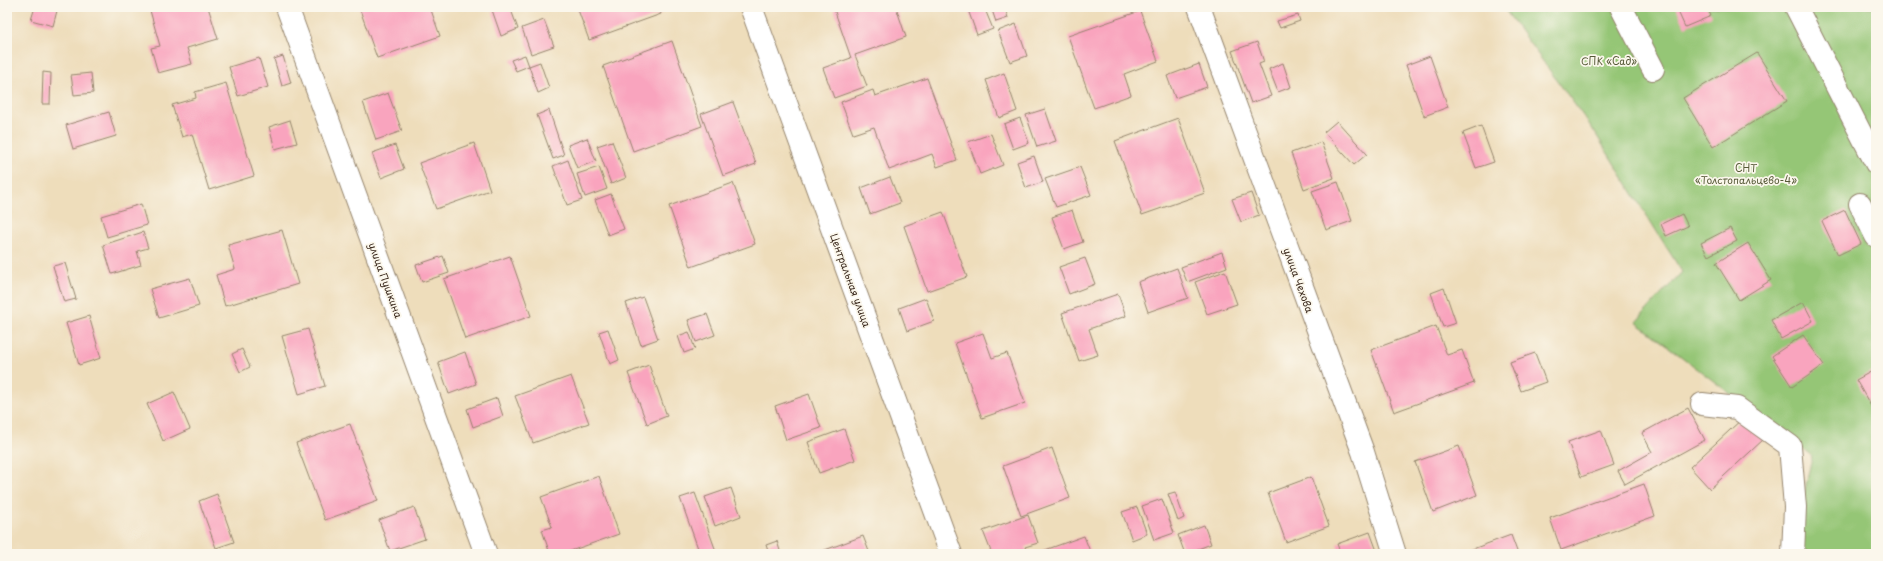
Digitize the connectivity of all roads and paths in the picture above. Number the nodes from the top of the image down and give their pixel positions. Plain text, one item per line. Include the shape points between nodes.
1 (287, 7) edge
2 (752, 7) edge
3 (1198, 7) edge
4 (1621, 7) edge
5 (1796, 7) edge
6 (1653, 69) dead end
7 (1876, 163) edge
8 (1860, 204) dead end
9 (1876, 236) edge
10 (1702, 404) dead end
11 (486, 554) edge
12 (951, 554) edge
13 (1395, 554) edge
14 (1793, 554) edge

1 - 11 street, улица Пушкина
2 - 12 street, Центральная улица
3 - 13 street, улица Чехова via 1363,452
4 - 6 street
5 - 7 street
8 - 9 street
10 - 14 street via 1737,408 1790,446 1795,506

